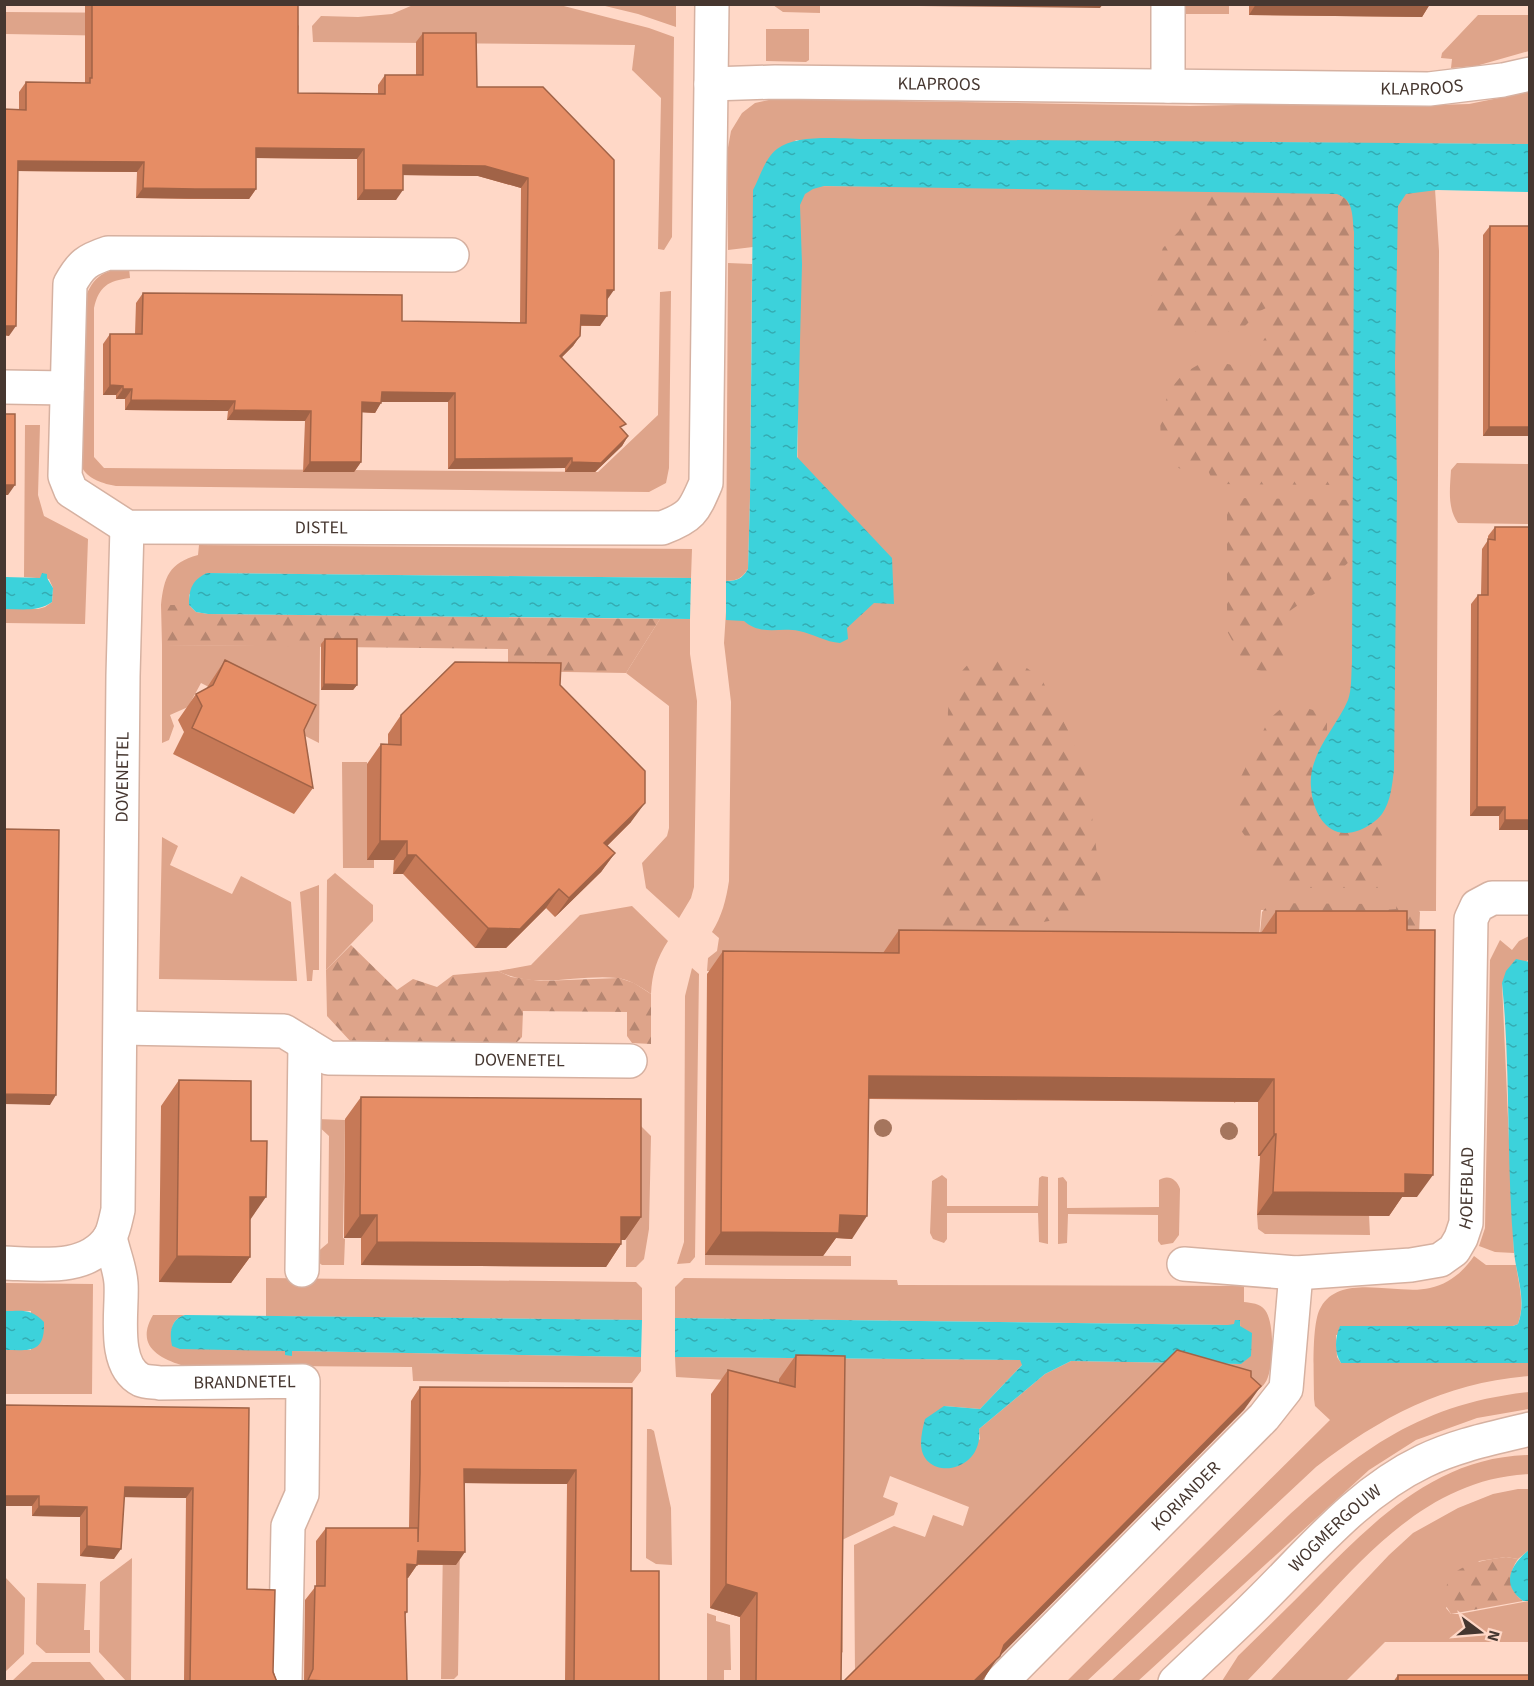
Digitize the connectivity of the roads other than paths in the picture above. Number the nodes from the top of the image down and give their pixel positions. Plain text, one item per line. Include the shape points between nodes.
1 (712, 4) edge
2 (1168, 4) edge
3 (1530, 74) edge
4 (711, 84) junction
5 (1168, 86) junction
6 (452, 255) dead end
7 (4, 387) edge
8 (67, 388) junction
9 (127, 527) junction
10 (1530, 898) edge
11 (121, 1028) junction
12 (305, 1044) junction
13 (630, 1061) dead end
14 (110, 1237) junction
15 (4, 1263) edge
16 (1184, 1264) dead end
17 (302, 1270) dead end
18 (1296, 1273) junction
19 (1530, 1429) edge
20 (285, 1682) edge
21 (1001, 1682) edge
22 (1175, 1682) edge

1 - 4 street
2 - 5 street
3 - 5 street, KLAPROOS via 1429,89
4 - 5 street, KLAPROOS
4 - 9 street, DISTEL via 706,483 697,505 684,520 662,528
6 - 8 street via 98,256 78,270 70,284
7 - 8 street
8 - 9 street via 65,476 71,491
9 - 11 street, DOVENETEL
10 - 18 street, HOEFBLAD via 1491,898 1476,906 1471,919 1466,1223 1454,1250 1440,1260 1411,1265
11 - 12 street, DOVENETEL via 284,1031
11 - 14 street, DOVENETEL via 118,1210
12 - 13 street, DOVENETEL via 328,1058
12 - 17 street
14 - 15 street via 93,1254 69,1264
14 - 20 street, BRANDNETEL via 121,1281 123,1354 129,1368 141,1380 303,1381 302,1494 288,1526
16 - 18 street, HOEFBLAD
18 - 21 street, KORIANDER via 1286,1389 1264,1417
19 - 22 street, WOGMERGOUW via 1425,1460 1394,1477 1348,1511

